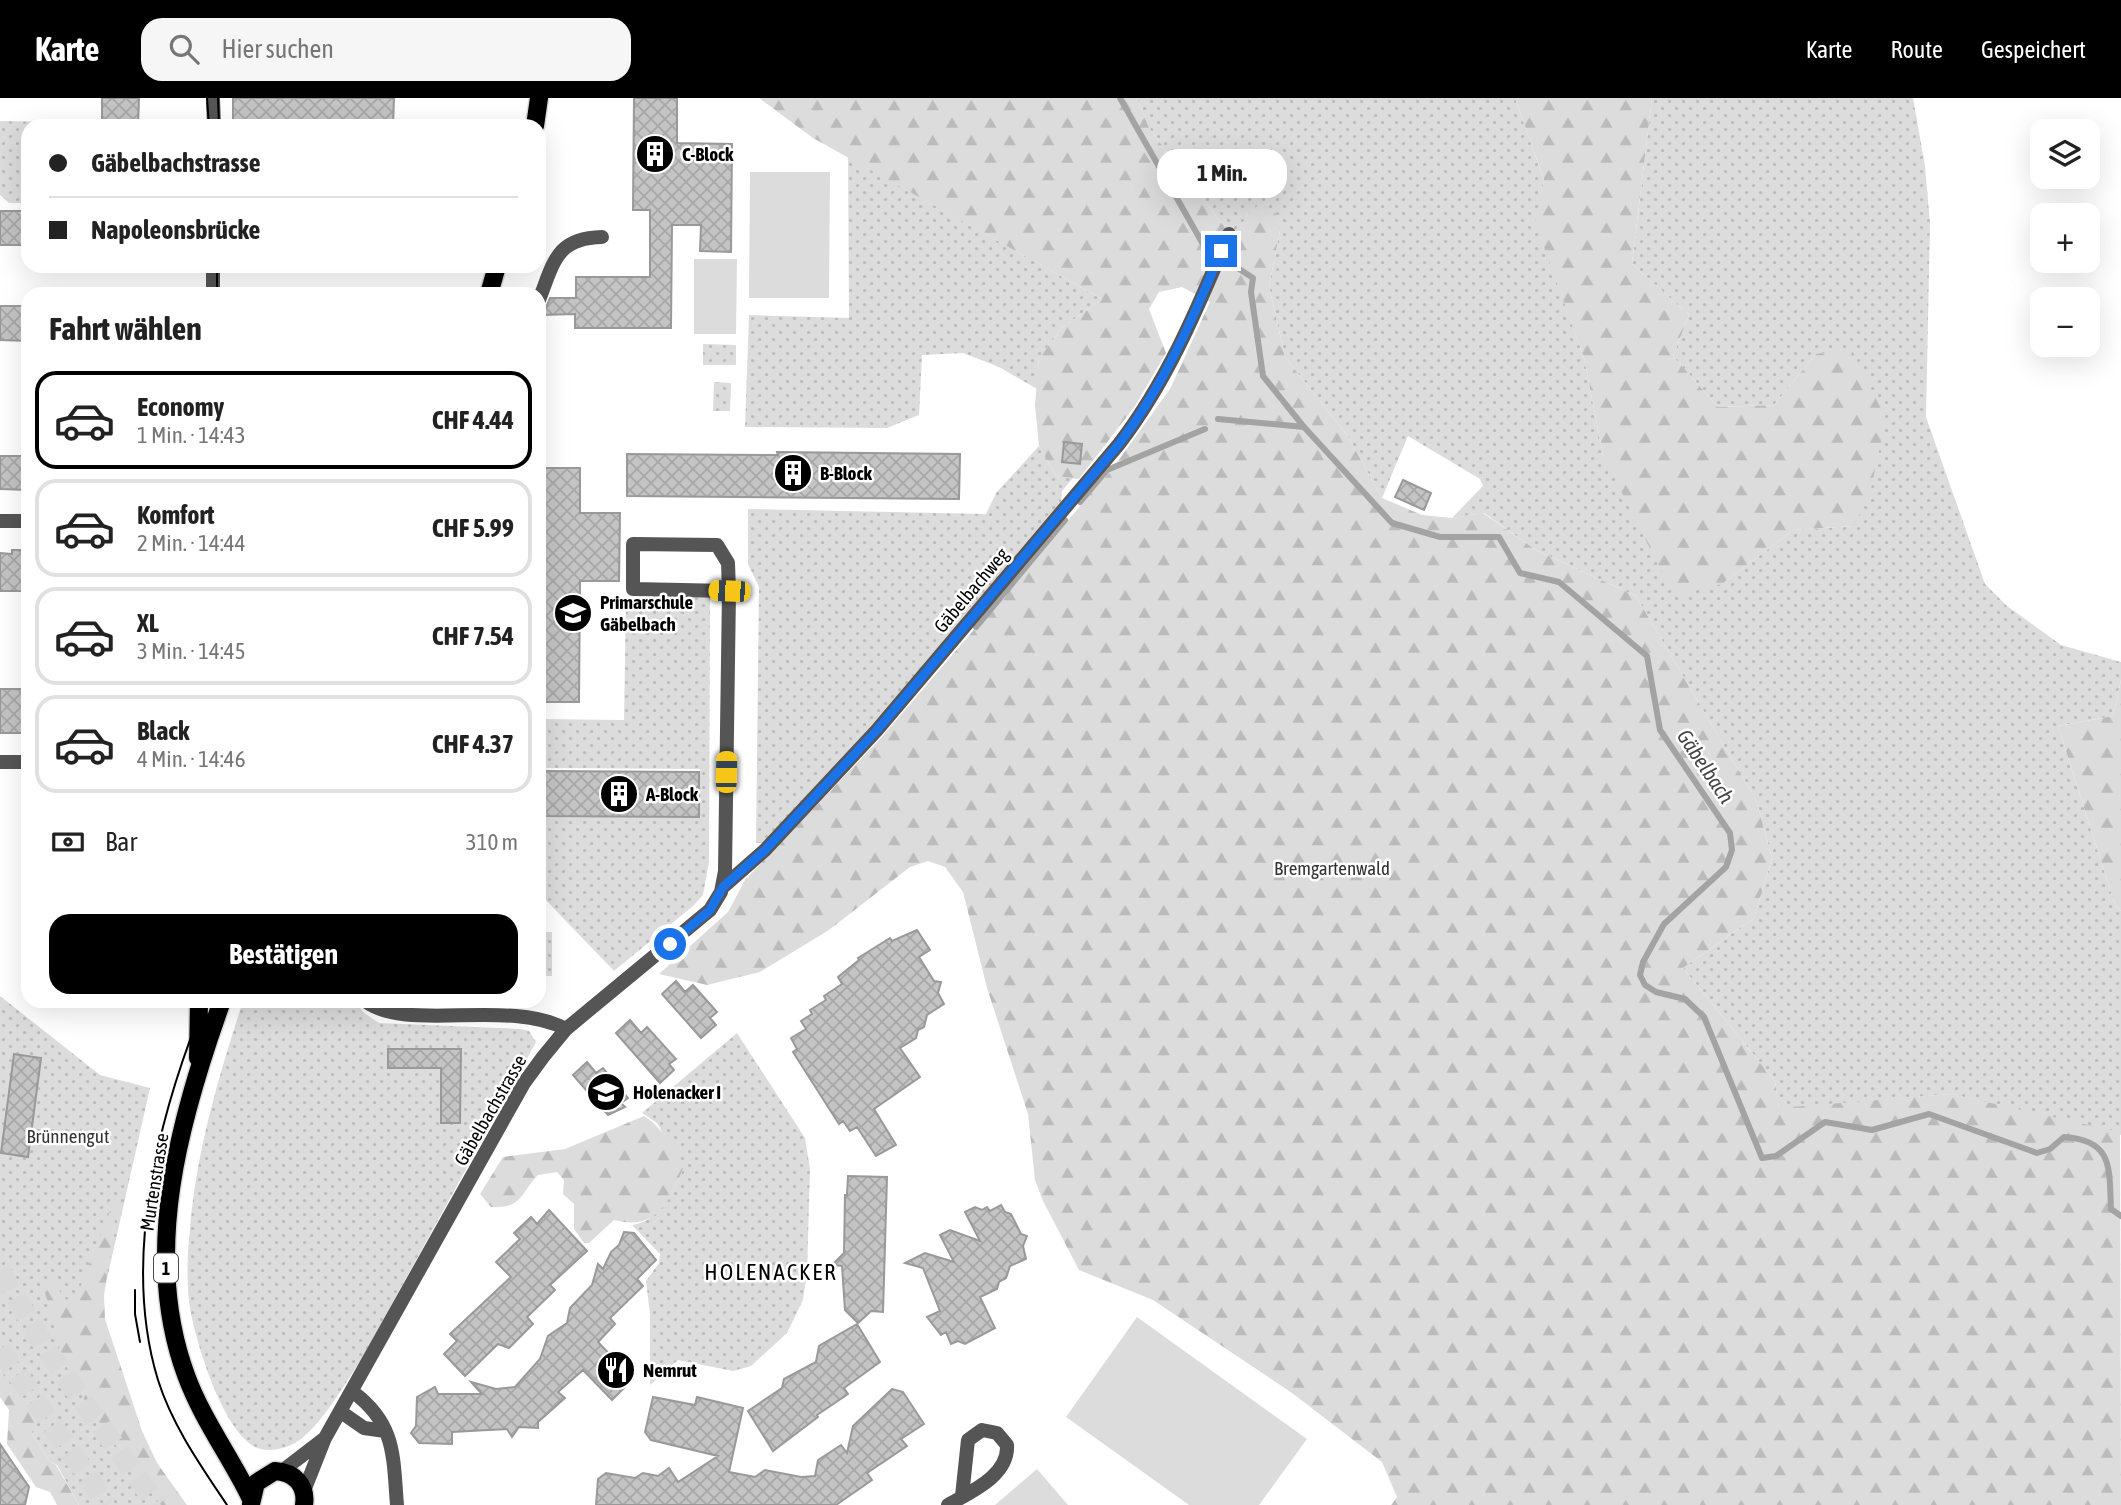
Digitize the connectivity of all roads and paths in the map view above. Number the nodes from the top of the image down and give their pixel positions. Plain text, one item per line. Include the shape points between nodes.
1 (213, 98) edge
2 (539, 98) edge
3 (214, 119) edge
4 (536, 119) edge
5 (1229, 234) dead end
6 (602, 237) dead end
7 (545, 287) edge
8 (0, 521) edge
9 (21, 521) edge
10 (729, 591) junction
11 (0, 762) edge
12 (21, 762) edge
13 (723, 887) junction
14 (198, 1008) edge
15 (219, 1008) edge
16 (381, 1008) edge
17 (566, 1029) junction
18 (198, 1068) junction
19 (353, 1392) junction
20 (341, 1412) junction
21 (384, 1431) junction
22 (325, 1438) junction
23 (230, 1457) junction
24 (278, 1471) junction
25 (962, 1496) junction
26 (304, 1498) edge
27 (251, 1501) edge
28 (397, 1505) edge
29 (948, 1505) edge

1 - 3 street
2 - 4 main road
5 - 13 street, Gäbelbachweg via 1161,383 1119,444 877,730 765,850
6 - 7 street via 578,238 563,248
8 - 9 street
10 - 10 street via 728,564 718,545 633,544 633,589
10 - 13 street
11 - 12 street
13 - 17 street, Gäbelbachstrasse via 710,910
14 - 18 main road, Murtenstrasse / 1
15 - 18 main road, Murtenstrasse / 1
16 - 17 street via 393,1013 528,1015
17 - 19 street, Gäbelbachstrasse via 524,1083
18 - 23 main road, Murtenstrasse / 1 via 175,1172 165,1279 186,1378
19 - 20 street, Gäbelbachstrasse
19 - 21 street via 380,1416
20 - 21 street via 364,1428
20 - 22 street, Gäbelbachstrasse
21 - 28 street via 391,1448
22 - 24 street, Gäbelbachstrasse
22 - 26 street, Gäbelbachstrasse
23 - 24 main road
23 - 27 main road, Murtenstrasse / 1
24 - 26 main road via 296,1478
24 - 27 main road via 256,1483
25 - 25 street via 987,1481 1005,1460 1007,1446 1002,1436 978,1431 968,1440
25 - 29 street

